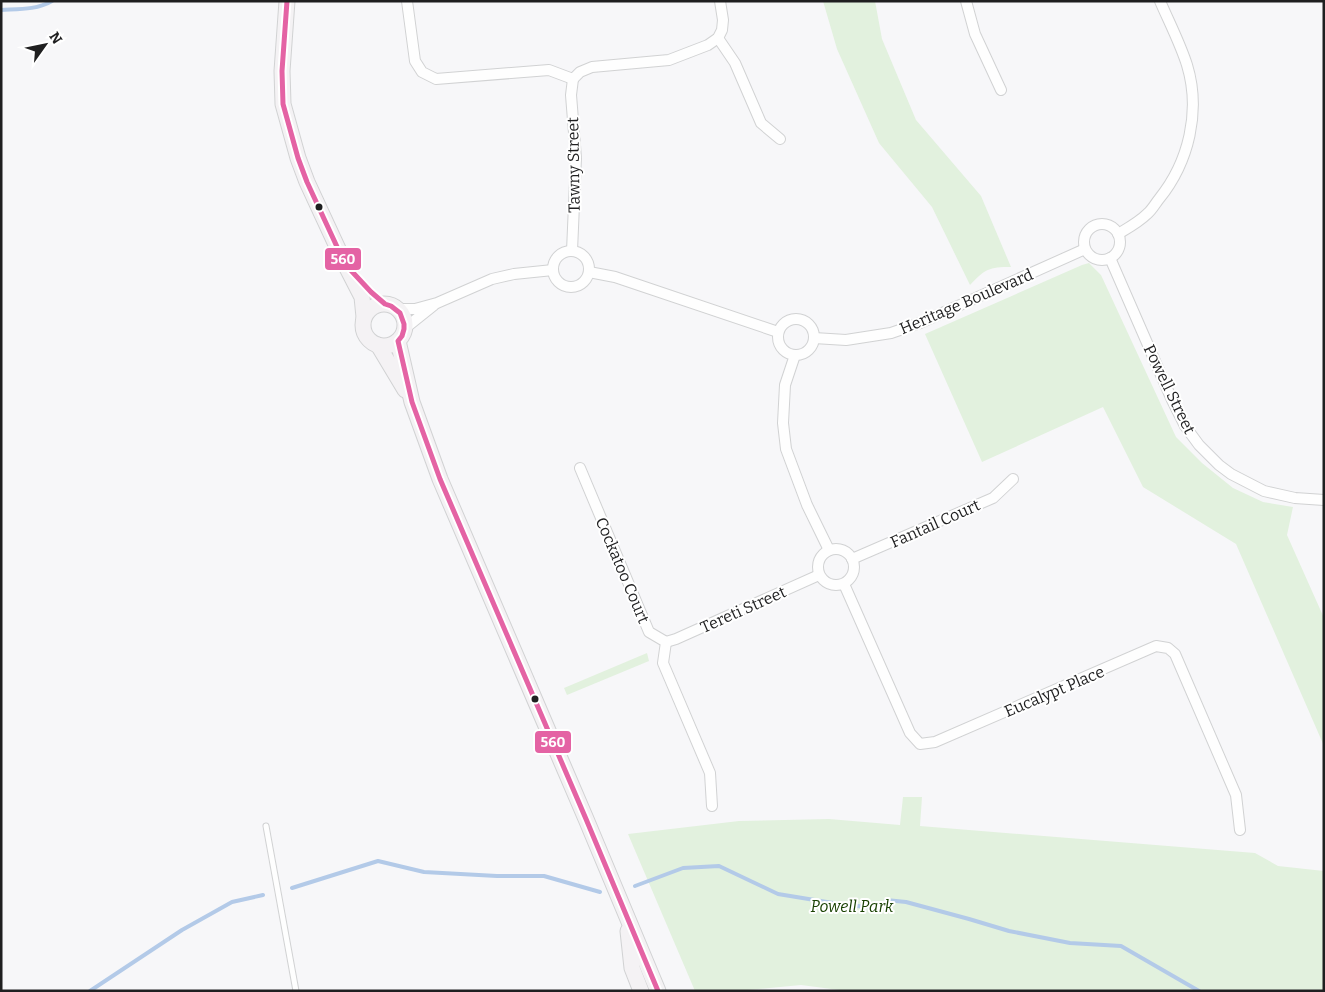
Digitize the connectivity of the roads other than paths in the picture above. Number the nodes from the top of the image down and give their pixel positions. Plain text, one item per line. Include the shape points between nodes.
1 (287, 1) edge
2 (407, 1) edge
3 (720, 1) edge
4 (966, 1) edge
5 (1160, 1) edge
6 (718, 38) junction
7 (573, 79) junction
8 (1001, 90) dead end
9 (780, 139) dead end
10 (1118, 234) junction
11 (1085, 249) junction
12 (572, 251) junction
13 (1110, 258) junction
14 (345, 264) junction
15 (553, 270) junction
16 (589, 272) junction
17 (437, 303) junction
18 (391, 307) junction
19 (364, 317) junction
20 (778, 332) junction
21 (401, 335) junction
22 (814, 338) junction
23 (378, 345) junction
24 (795, 355) junction
25 (412, 402) junction
26 (580, 468) dead end
27 (1013, 480) dead end
28 (1324, 500) edge
29 (829, 550) junction
30 (852, 559) junction
31 (819, 574) junction
32 (844, 584) junction
33 (666, 642) junction
34 (712, 806) dead end
35 (266, 826) dead end
36 (1240, 830) dead end
37 (626, 915) junction
38 (296, 991) edge
39 (641, 991) edge
40 (658, 991) edge

1 - 14 street via 283,104 307,182
2 - 7 street via 415,60 422,72 436,79 549,70
3 - 6 street via 723,20
4 - 8 street via 975,34
5 - 10 street via 1188,66 1193,113 1189,139 1167,190 1147,214
6 - 7 street via 669,60 592,67
6 - 9 street via 735,63 762,123
7 - 12 street, Tawny Street via 571,96 576,158
10 - 11 street via 1110,225 1097,224 1084,237
10 - 13 street via 1118,251
11 - 13 street via 1093,258
11 - 22 street, Heritage Boulevard via 891,333 846,340
12 - 15 street via 556,258
12 - 16 street via 584,256
13 - 28 street, Powell Street via 1172,400 1199,445 1231,474 1264,491
14 - 18 street via 370,292
14 - 19 street via 362,297
15 - 16 street via 558,281 568,287 584,282
15 - 17 street via 492,280
16 - 20 street via 616,277
17 - 18 street via 414,309
17 - 21 street
18 - 19 street via 373,307
18 - 21 street via 403,318
19 - 23 street via 367,338
20 - 22 street via 789,320 801,319 811,327
20 - 24 street via 780,346
21 - 23 street via 392,344
21 - 25 street
22 - 24 street via 810,348
23 - 25 street
24 - 29 street via 785,385 783,424 786,449 807,505
25 - 37 street via 440,479
26 - 33 street, Cockatoo Court via 649,632
27 - 30 street, Fantail Court via 992,498
29 - 30 street via 843,551
29 - 31 street via 818,562
30 - 32 street via 852,576
31 - 32 street via 827,583
31 - 33 street, Tereti Street
32 - 36 street, Eucalypt Place via 910,733 920,744 935,742 1156,646 1168,648 1175,654 1236,795
33 - 34 street via 663,663 710,773
35 - 38 lane
37 - 39 street via 632,968
37 - 40 street

